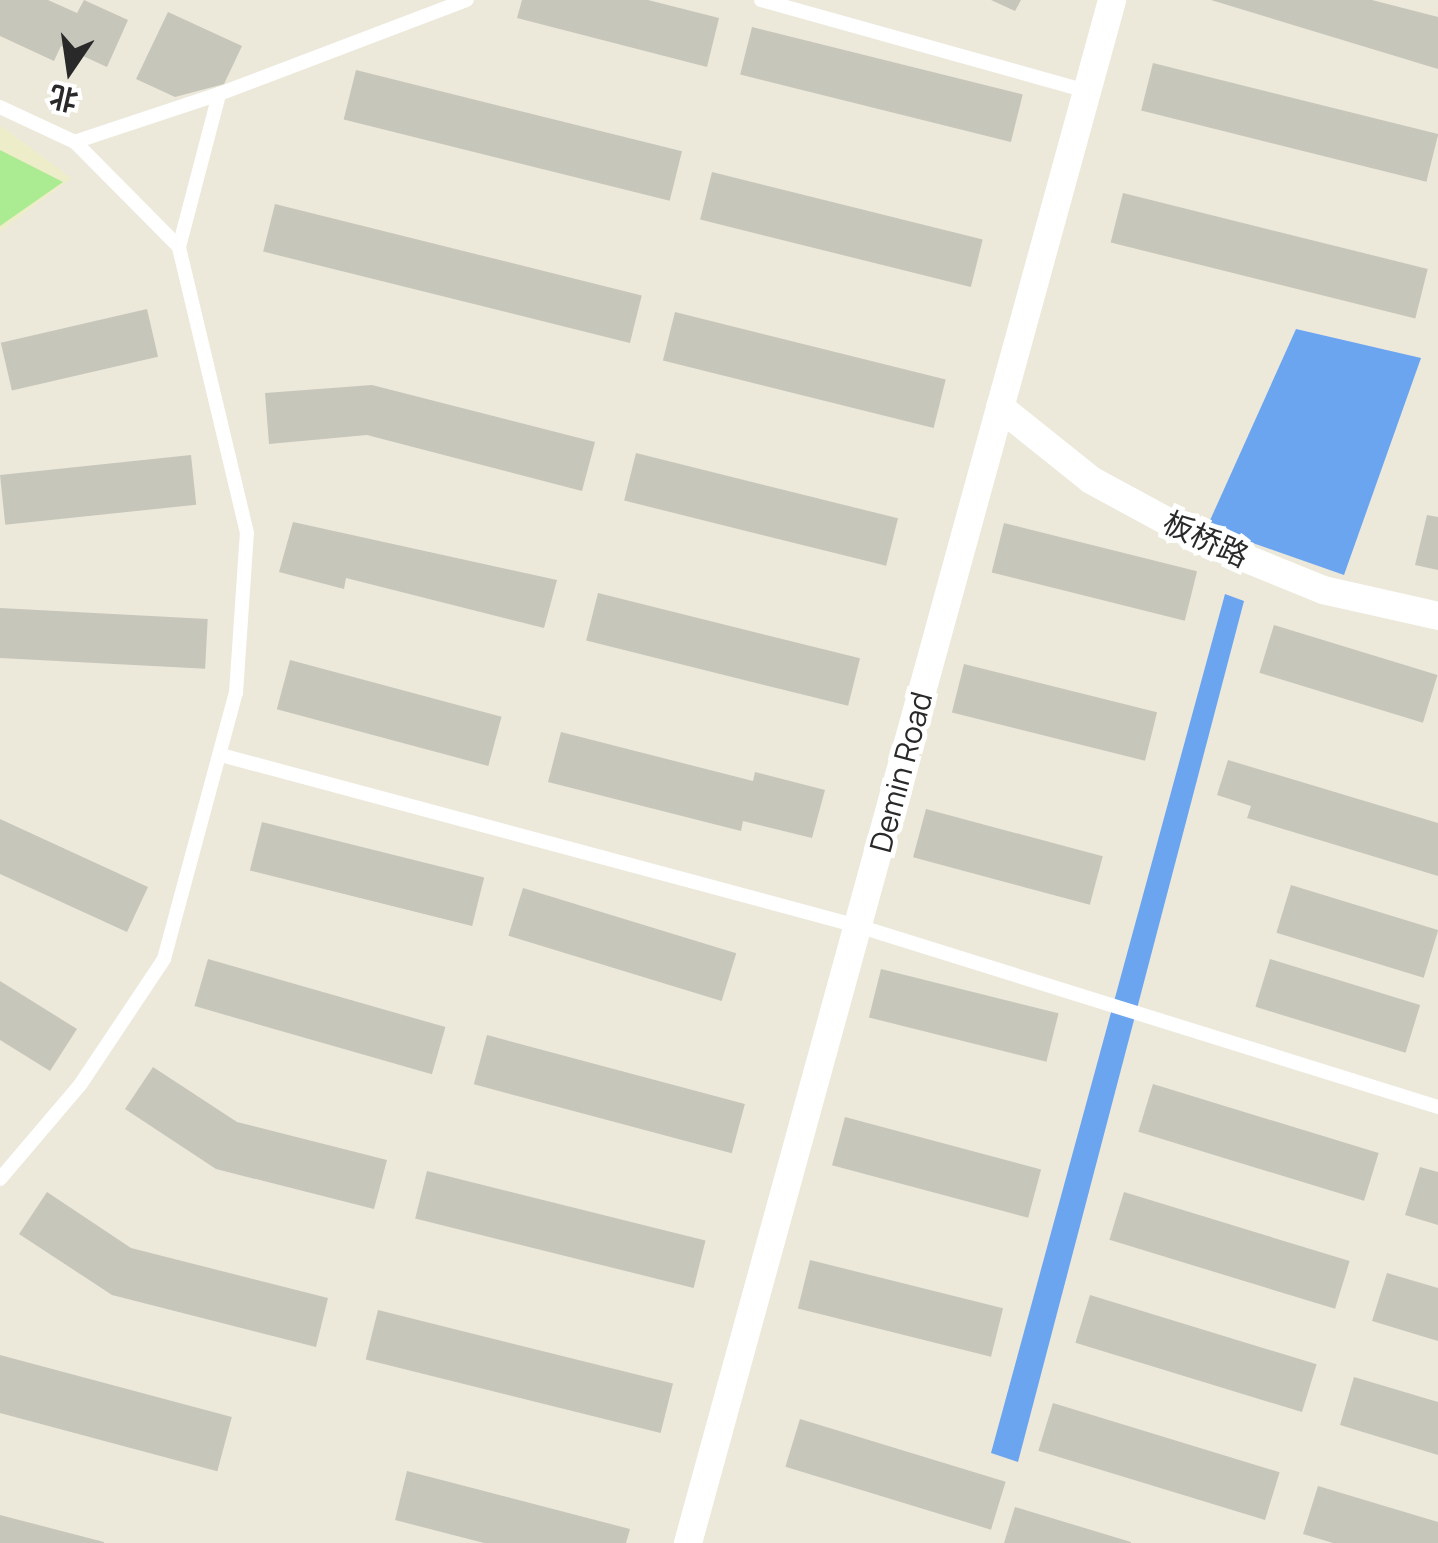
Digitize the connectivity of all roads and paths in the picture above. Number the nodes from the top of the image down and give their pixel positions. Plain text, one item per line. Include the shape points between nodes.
1 (467, 0) edge
2 (761, 0) edge
3 (1112, 0) edge
4 (1087, 91) junction
5 (219, 94) junction
6 (0, 107) edge
7 (74, 142) junction
8 (179, 247) junction
9 (1000, 408) junction
10 (1438, 616) edge
11 (221, 754) junction
12 (858, 926) junction
13 (1438, 1107) edge
14 (0, 1179) edge
15 (688, 1543) edge

1 - 5 lane
2 - 4 lane
3 - 4 street, Demin Road
4 - 9 street, Demin Road
5 - 7 lane
5 - 8 lane
6 - 7 lane
7 - 8 lane
8 - 11 lane via 247,533 236,693
9 - 10 street, 板桥路 via 1091,480 1205,542 1323,590
9 - 12 street, Demin Road
11 - 12 lane
11 - 14 lane via 164,959 80,1086
12 - 13 lane
12 - 15 street, Demin Road

